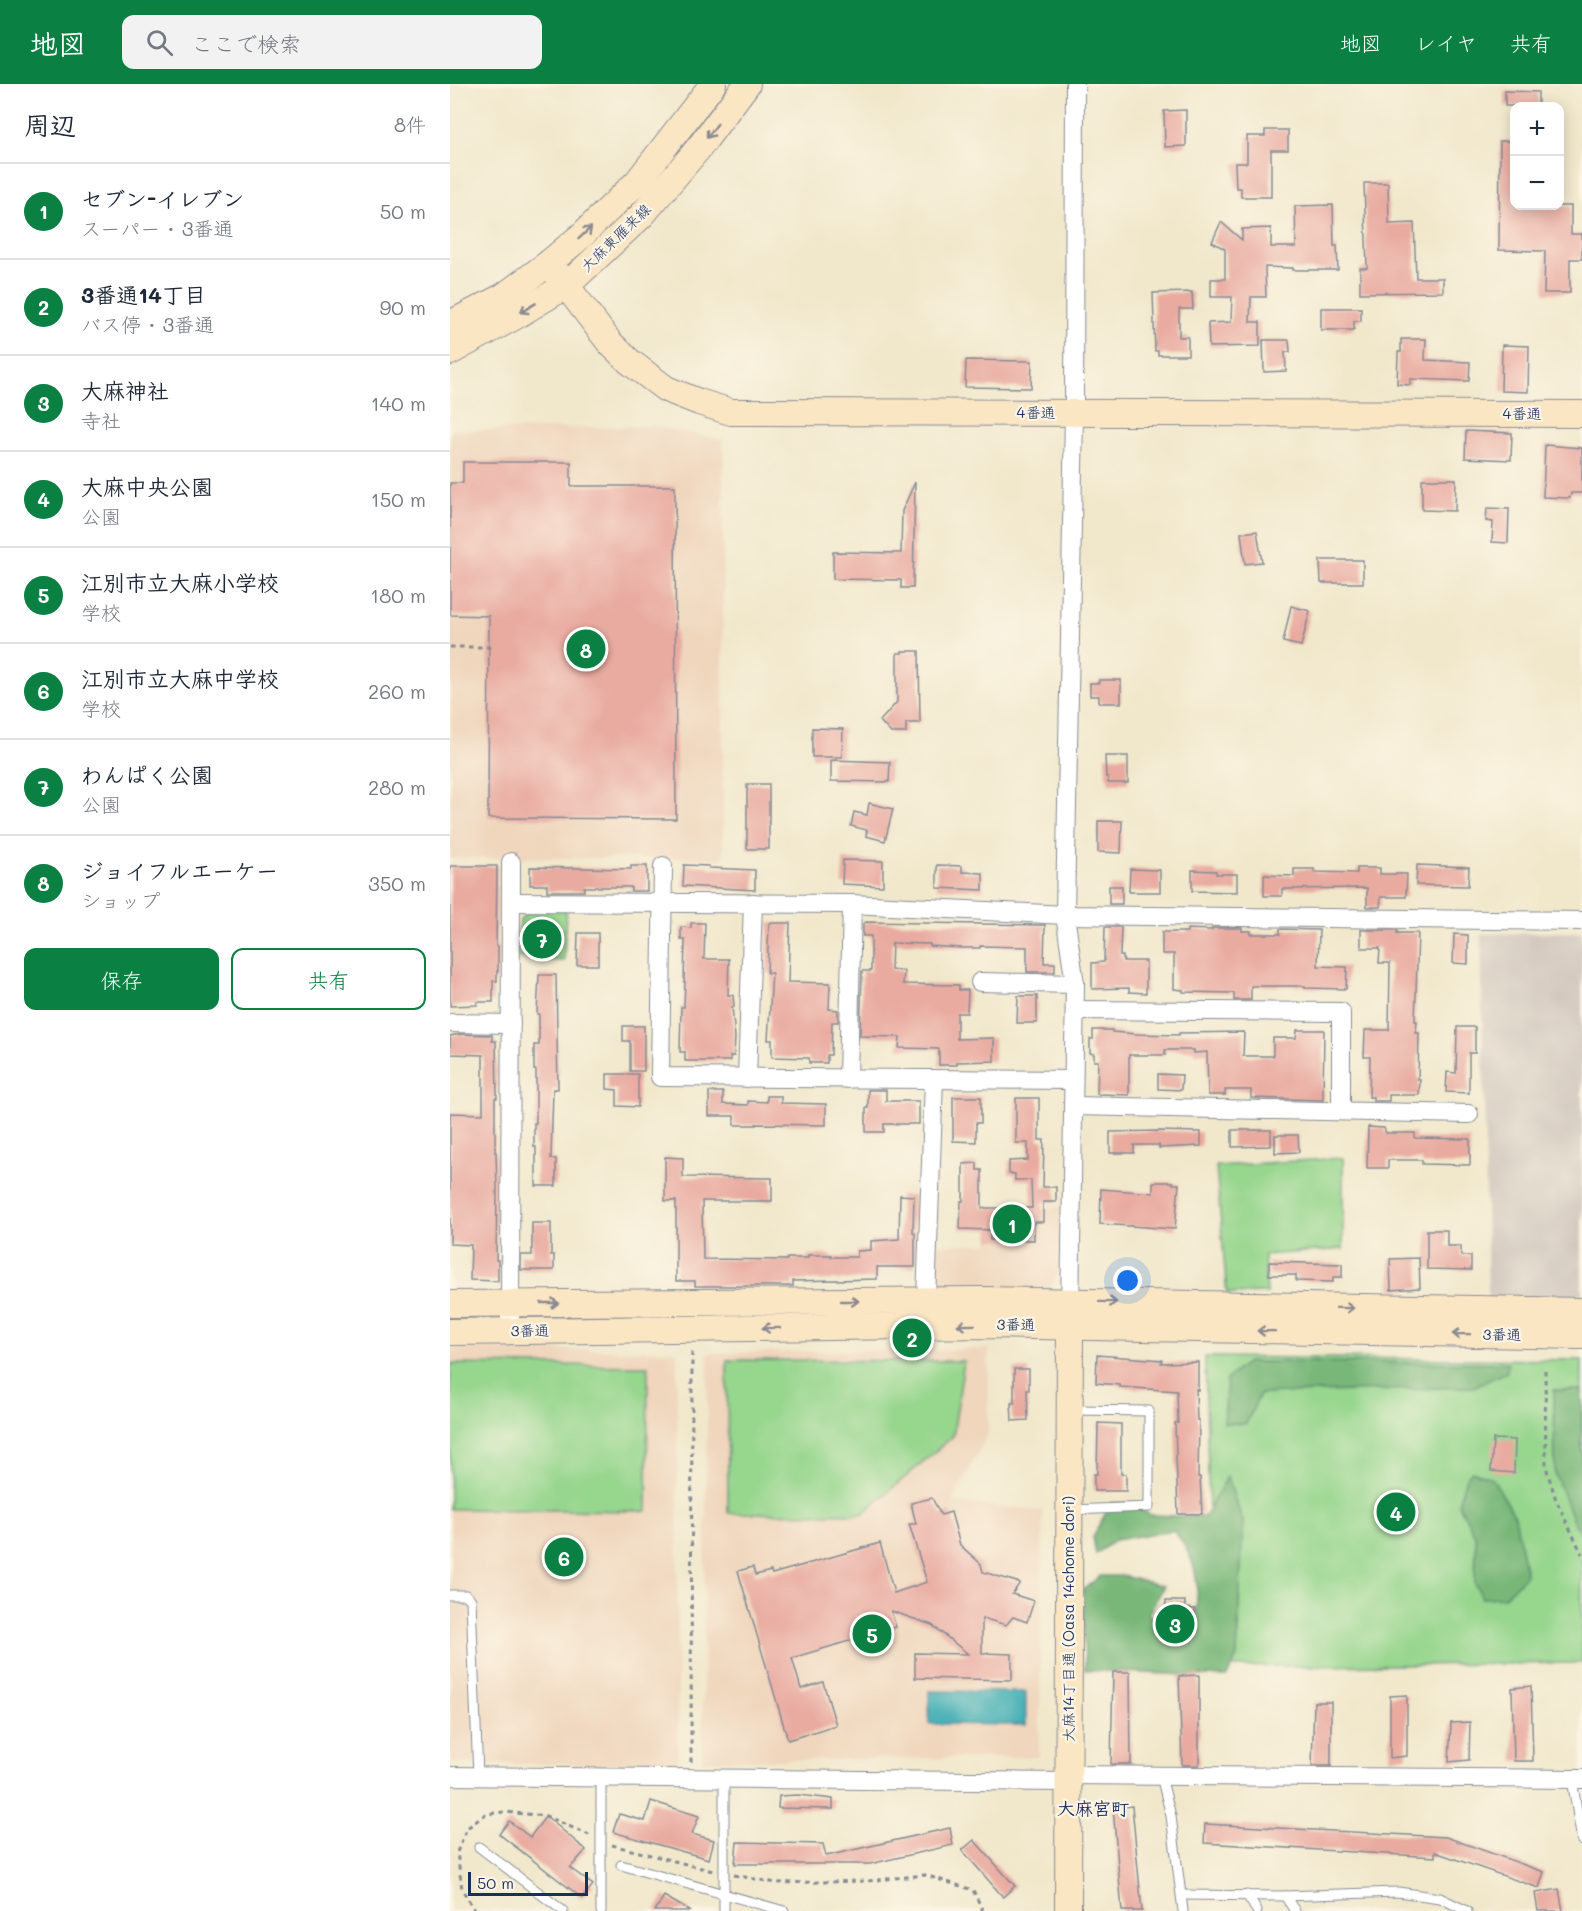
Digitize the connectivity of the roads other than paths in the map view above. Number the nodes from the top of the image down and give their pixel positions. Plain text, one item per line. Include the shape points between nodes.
1 (714, 84) edge
2 (747, 84) edge
3 (1075, 84) edge
4 (549, 263) junction
5 (567, 285) junction
6 (450, 324) edge
7 (450, 352) edge
8 (1074, 413) junction
9 (1582, 414) edge
10 (511, 862) dead end
11 (663, 866) dead end
12 (511, 902) junction
13 (663, 903) junction
14 (753, 903) junction
15 (852, 904) junction
16 (1065, 915) junction
17 (1582, 921) edge
18 (980, 981) dead end
19 (1075, 984) junction
20 (1075, 1010) junction
21 (450, 1023) edge
22 (511, 1024) junction
23 (747, 1078) junction
24 (848, 1079) junction
25 (934, 1079) junction
26 (1073, 1080) junction
27 (1073, 1106) junction
28 (1341, 1111) junction
29 (1468, 1114) dead end
30 (926, 1300) junction
31 (510, 1303) junction
32 (450, 1304) edge
33 (1582, 1311) edge
34 (1070, 1314) junction
35 (510, 1331) junction
36 (450, 1332) edge
37 (1582, 1335) edge
38 (1070, 1409) junction
39 (1070, 1510) junction
40 (450, 1595) edge
41 (450, 1776) edge
42 (478, 1776) junction
43 (1161, 1776) junction
44 (601, 1777) junction
45 (724, 1778) junction
46 (1069, 1779) junction
47 (1577, 1779) edge
48 (1582, 1841) edge
49 (479, 1847) dead end
50 (621, 1865) dead end
51 (724, 1893) junction
52 (1182, 1895) junction
53 (1247, 1896) junction
54 (1285, 1896) junction
55 (563, 1911) edge
56 (601, 1911) edge
57 (724, 1911) edge
58 (784, 1911) edge
59 (1068, 1911) edge
60 (1184, 1911) edge
61 (1257, 1911) edge
62 (1295, 1911) edge
63 (1467, 1911) edge

4 -> 1 street, 大麻東雁来線 via 638,181
2 -> 5 street, 大麻東雁来線 via 642,214
3 - 8 street
4 - 5 street, 4番通
4 - 6 street, 大麻東雁来線 via 504,296
5 -> 7 street, 大麻東雁来線
5 - 8 street, 4番通 via 610,343 630,362 666,389 731,412
8 - 9 street, 4番通
8 - 16 street
10 - 12 street
11 - 13 street
12 - 13 street
12 - 22 street
13 - 14 street
13 - 23 street via 660,1077
14 - 15 street
14 - 23 street
15 - 16 street
15 - 24 street
16 - 17 street
16 - 19 street
18 - 19 street
19 - 20 street
20 - 26 street
20 - 28 street via 1341,1012
21 - 22 street
22 - 31 street
23 - 24 street
24 - 25 street
25 - 26 street
25 - 30 street
26 - 27 street
27 - 28 street
27 - 34 street
28 - 29 street
31 -> 30 street, 3番通
30 - 34 street, 3番通
31 - 32 street, 3番通
31 - 35 street
34 -> 33 street, 3番通
34 -> 35 street, 3番通 via 976,1325
37 -> 34 street, 3番通
34 - 38 street, 大麻14丁目通 (Oasa 14chome dori)
35 - 36 street, 3番通
38 - 39 street, 大麻14丁目通 (Oasa 14chome dori)
38 - 39 lane via 1149,1412 1149,1507
39 - 46 street, 大麻14丁目通 (Oasa 14chome dori)
40 - 42 lane via 466,1595 471,1600
41 - 42 street
42 - 44 street
43 - 46 street
43 - 47 street
43 - 52 lane
44 - 45 street
44 - 56 lane
45 - 46 street
45 - 51 lane
46 - 59 street, 大麻14丁目通 (Oasa 14chome dori)
47 - 48 lane
49 - 55 lane
50 - 51 lane
51 - 57 lane
51 - 58 lane
52 - 53 lane
52 - 60 lane
53 - 54 lane
53 - 61 lane
54 - 62 lane
54 - 63 lane via 1398,1893 1440,1898

